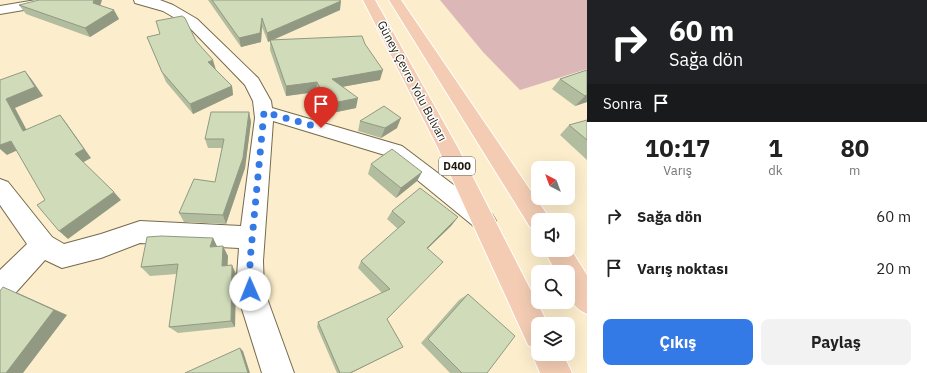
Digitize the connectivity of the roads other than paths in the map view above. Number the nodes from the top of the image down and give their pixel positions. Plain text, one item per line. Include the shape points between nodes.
1 (59, 0) edge
2 (140, 0) edge
3 (369, 0) edge
4 (396, 0) edge
5 (0, 10) edge
6 (264, 112) junction
7 (0, 188) edge
8 (533, 213) edge
9 (484, 221) junction
10 (252, 238) junction
11 (43, 245) junction
12 (561, 257) edge
13 (0, 289) edge
14 (587, 300) edge
15 (531, 320) edge
16 (550, 361) edge
17 (278, 373) edge
18 (556, 373) edge

1 - 5 street
2 - 6 street via 168,8 192,22 252,82 262,101
3 - 9 highway, Güney Çevre Yolu Bulvarı / D400
4 - 8 highway, Güney Çevre Yolu Bulvarı
6 - 9 street via 396,152
6 - 10 street
7 - 11 street
9 - 15 highway, Güney Çevre Yolu Bulvarı / D400
10 - 11 street via 140,232 62,256
10 - 17 street via 250,290
11 - 13 street
12 - 14 highway
16 - 18 highway

